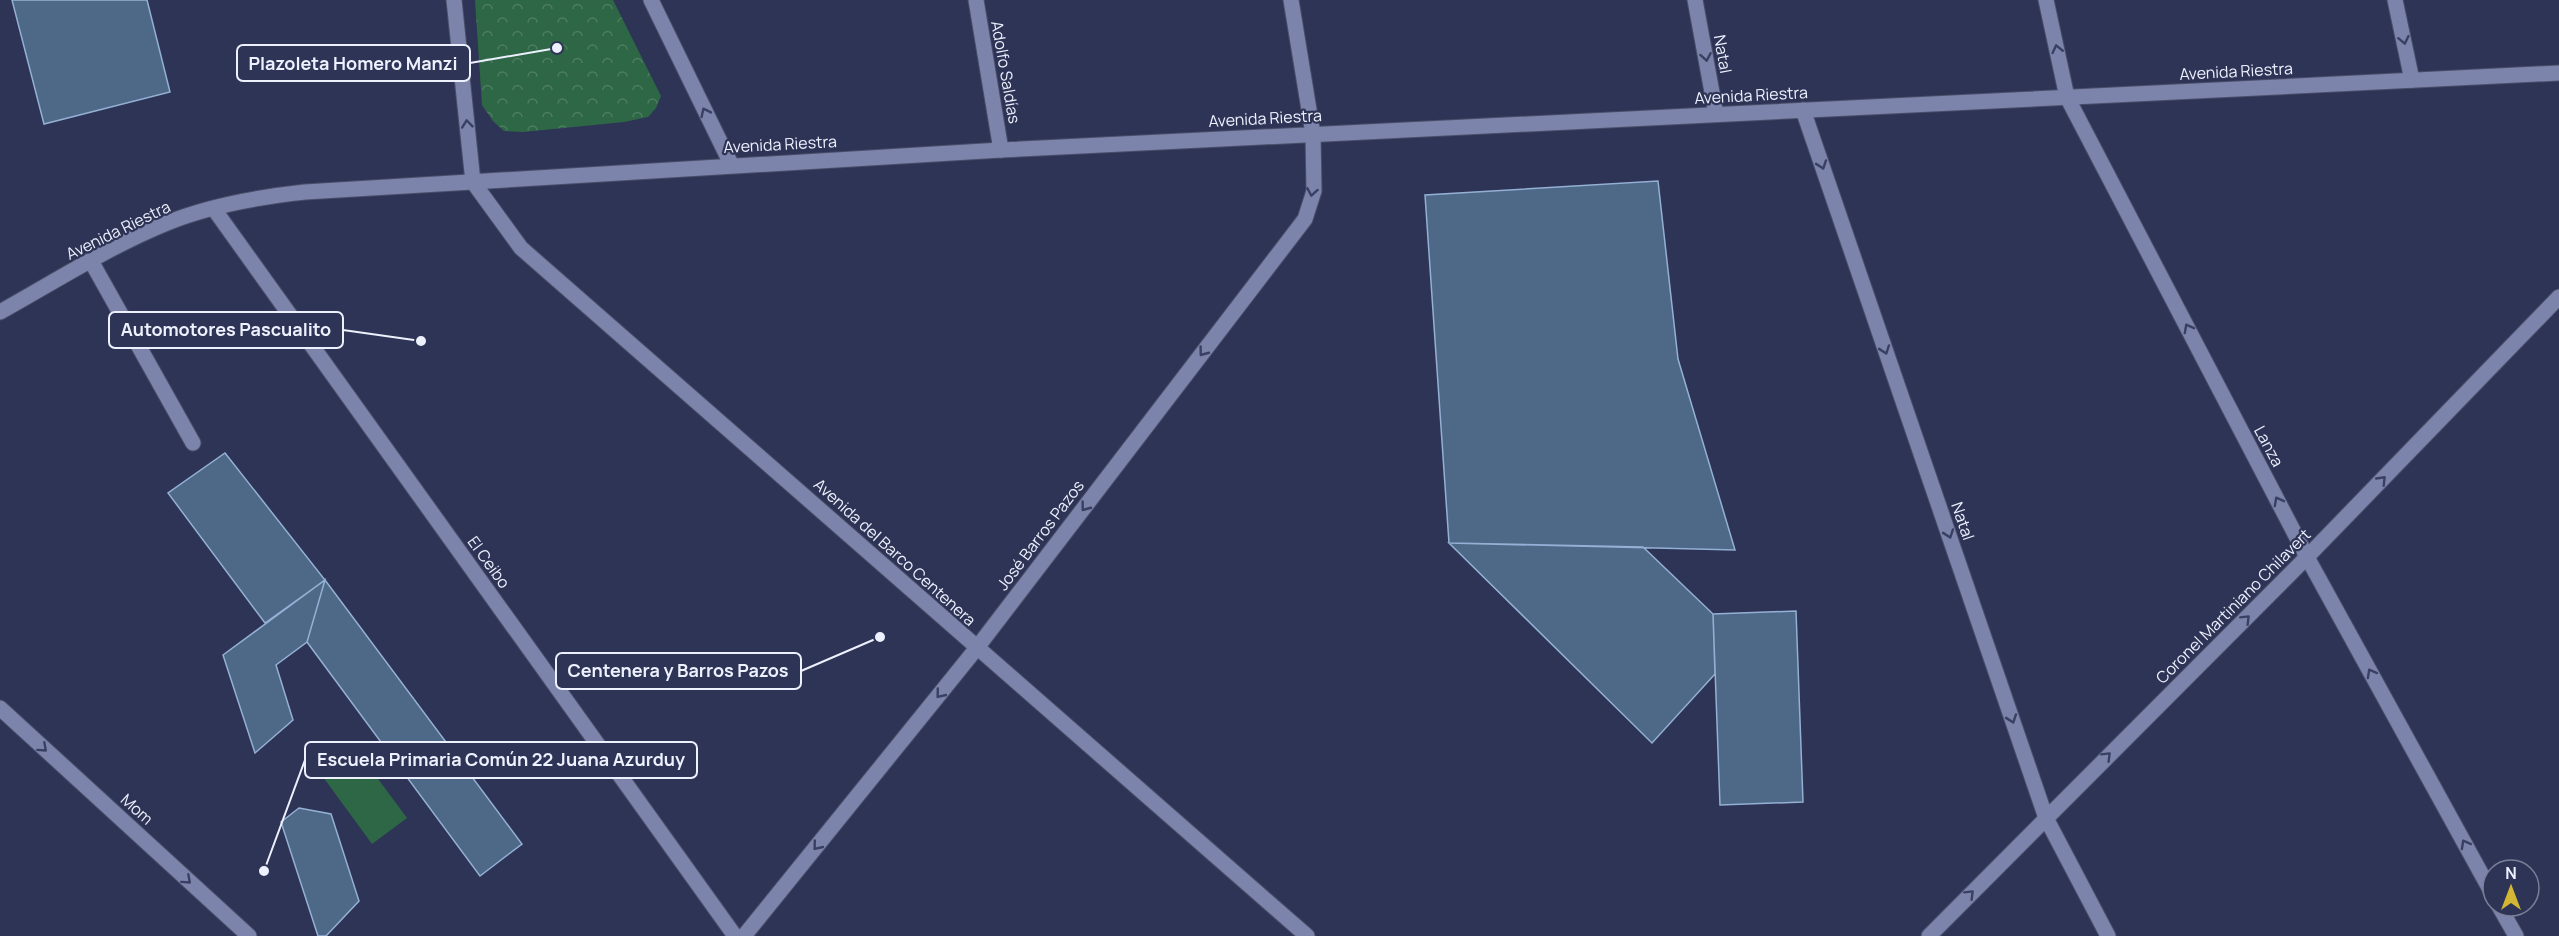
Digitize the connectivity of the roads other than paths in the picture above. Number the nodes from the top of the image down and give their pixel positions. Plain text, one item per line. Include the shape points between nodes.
1 (454, 0) edge
2 (651, 0) edge
3 (976, 0) edge
4 (1291, 0) edge
5 (1695, 0) edge
6 (2046, 0) edge
7 (2395, 0) edge
8 (2559, 72) edge
9 (2412, 80) junction
10 (2067, 97) junction
11 (1803, 110) junction
12 (1716, 114) junction
13 (1313, 134) junction
14 (1001, 150) junction
15 (731, 164) junction
16 (473, 182) junction
17 (214, 209) junction
18 (91, 261) junction
19 (2558, 302) edge
20 (0, 312) edge
21 (193, 442) dead end
22 (2307, 557) junction
23 (976, 649) junction
24 (0, 708) edge
25 (2046, 818) junction
26 (2481, 873) edge
27 (2506, 918) edge
28 (249, 936) edge
29 (735, 936) edge
30 (744, 936) edge
31 (1307, 936) edge
32 (1929, 936) edge
33 (2108, 936) edge
34 (2516, 936) edge

16 -> 1 street
15 -> 2 street
3 - 14 street, Adolfo Saldías
4 - 13 street, José Barros Pazos
5 -> 12 street, Natal
10 -> 6 street, Lanza
7 -> 9 street
8 - 9 street, Avenida Riestra
9 - 10 street, Avenida Riestra
10 - 11 street, Avenida Riestra
22 -> 10 street, Lanza
11 - 12 street, Avenida Riestra
11 -> 25 street, Natal
12 - 13 street, Avenida Riestra
13 - 14 street, Avenida Riestra
13 -> 23 street, José Barros Pazos via 1314,192 1305,219
14 - 15 street, Avenida Riestra
15 - 16 street, Avenida Riestra
16 - 17 street, Avenida Riestra via 276,195
16 - 23 street, Avenida del Barco Centenera via 521,248
17 - 18 street, Avenida Riestra via 167,223
17 - 29 street, El Ceibo
18 - 20 street, Avenida Riestra
18 - 21 street
22 -> 19 street, Coronel Martiniano Chilavert
25 -> 22 street, Coronel Martiniano Chilavert
26 -> 22 street, Lanza
23 -> 30 street, José Barros Pazos
23 - 31 street, Avenida del Barco Centenera
24 -> 28 street, Mom
32 -> 25 street, Coronel Martiniano Chilavert
25 - 33 street, Natal
27 - 34 street

